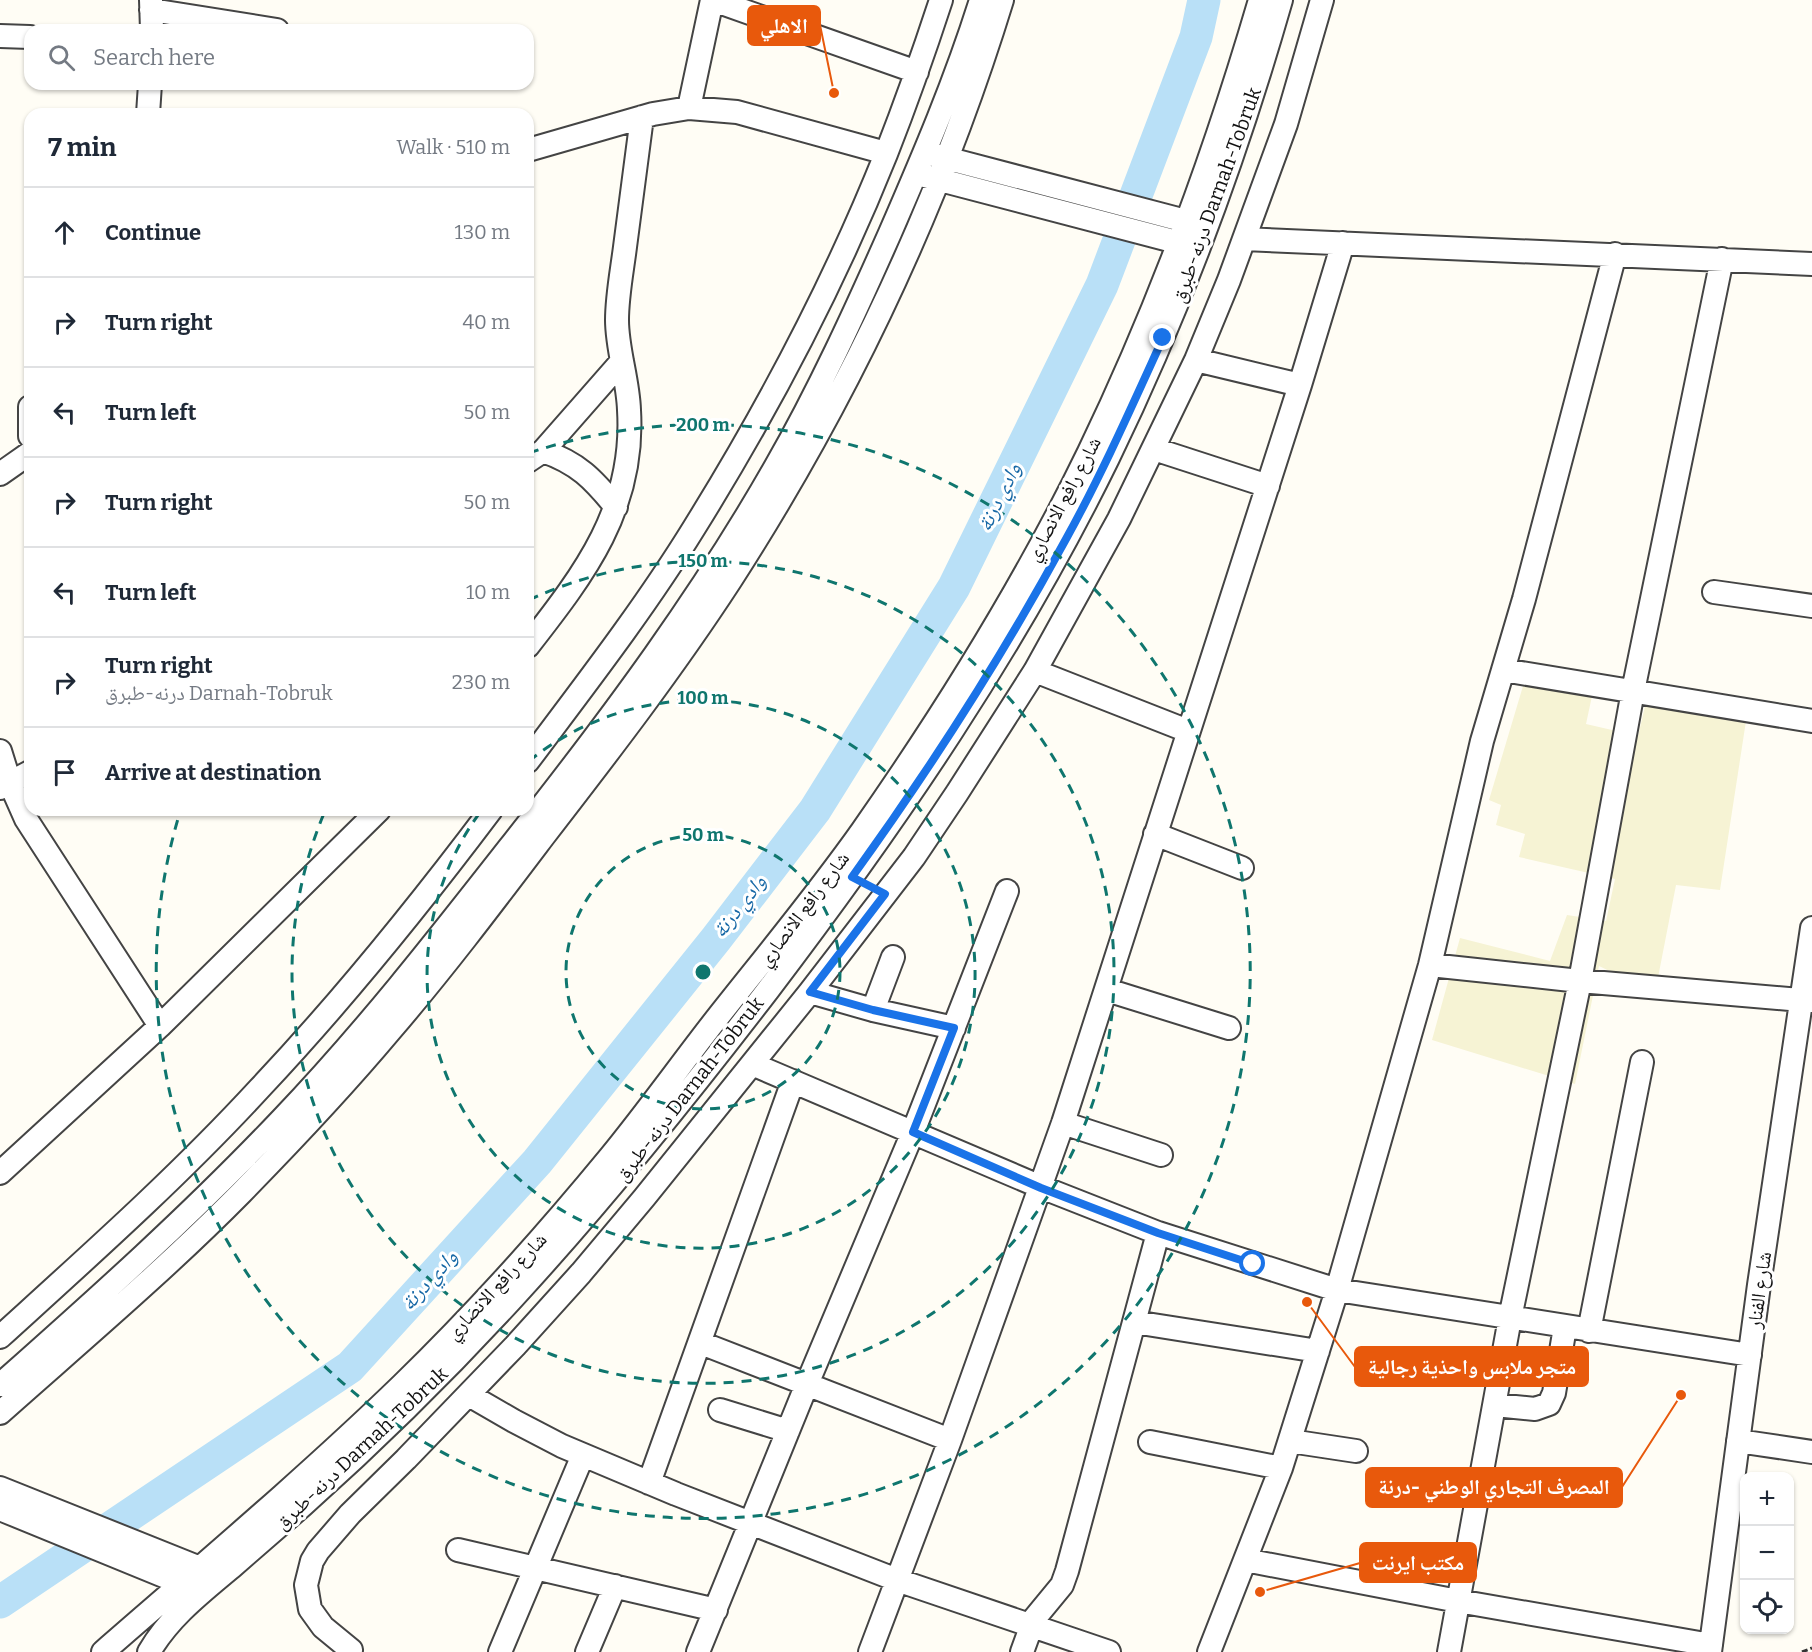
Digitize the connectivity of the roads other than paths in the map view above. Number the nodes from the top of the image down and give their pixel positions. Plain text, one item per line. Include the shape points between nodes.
1 (712, 0) edge
2 (941, 0) edge
3 (981, 0) edge
4 (1002, 0) edge
5 (1260, 0) edge
6 (1281, 0) edge
7 (1322, 0) edge
8 (151, 13) edge
9 (233, 24) edge
10 (0, 36) edge
11 (24, 37) edge
12 (916, 72) junction
13 (150, 90) edge
14 (148, 108) edge
15 (689, 108) junction
16 (642, 117) junction
17 (534, 148) edge
18 (924, 152) junction
19 (886, 153) junction
20 (952, 171) junction
21 (916, 173) junction
22 (1187, 222) junction
23 (1244, 239) junction
24 (1178, 243) junction
25 (1343, 243) junction
26 (1615, 254) junction
27 (1722, 259) junction
28 (1812, 264) edge
29 (1196, 360) junction
30 (622, 362) junction
31 (1300, 386) junction
32 (755, 425) junction
33 (788, 445) junction
34 (1154, 449) junction
35 (536, 456) edge
36 (24, 457) edge
37 (0, 474) edge
38 (1268, 486) junction
39 (616, 507) junction
40 (1714, 592) dead end
41 (1812, 606) edge
42 (534, 638) edge
43 (1503, 670) junction
44 (1035, 671) junction
45 (1633, 692) junction
46 (1812, 721) edge
47 (1188, 731) junction
48 (0, 751) edge
49 (534, 753) edge
50 (24, 775) edge
51 (5, 786) edge
52 (24, 816) edge
53 (24, 816) edge
54 (373, 816) edge
55 (486, 816) edge
56 (1155, 834) junction
57 (1242, 868) dead end
58 (852, 877) junction
59 (1007, 891) dead end
60 (885, 894) junction
61 (1812, 928) edge
62 (893, 957) dead end
63 (1430, 965) junction
64 (1580, 981) junction
65 (1107, 990) junction
66 (810, 992) junction
67 (1807, 1001) edge
68 (873, 1010) junction
69 (160, 1026) junction
70 (954, 1028) junction
71 (1229, 1028) dead end
72 (1642, 1062) dead end
73 (752, 1064) junction
74 (794, 1081) junction
75 (1063, 1123) junction
76 (913, 1132) junction
77 (1161, 1155) dead end
78 (0, 1173) edge
79 (1041, 1188) junction
80 (1158, 1233) junction
81 (1337, 1290) junction
82 (1510, 1318) junction
83 (1134, 1322) junction
84 (1564, 1327) junction
85 (1589, 1331) junction
86 (0, 1337) edge
87 (701, 1343) junction
88 (1318, 1351) junction
89 (1749, 1355) junction
90 (807, 1384) junction
91 (0, 1385) edge
92 (469, 1395) junction
93 (1495, 1405) junction
94 (720, 1410) dead end
95 (0, 1413) edge
96 (788, 1431) junction
97 (950, 1440) junction
98 (1290, 1441) junction
99 (1738, 1441) junction
100 (1150, 1442) dead end
101 (1356, 1451) dead end
102 (1812, 1452) edge
103 (583, 1455) junction
104 (1281, 1468) junction
105 (649, 1483) junction
106 (0, 1488) edge
107 (0, 1509) edge
108 (751, 1523) junction
109 (458, 1550) dead end
110 (1245, 1560) junction
111 (191, 1564) junction
112 (536, 1568) junction
113 (173, 1580) junction
114 (897, 1580) junction
115 (615, 1586) junction
116 (1458, 1601) junction
117 (716, 1610) junction
118 (1031, 1627) junction
119 (1711, 1648) edge
120 (354, 1651) edge
121 (103, 1652) edge
122 (149, 1652) edge
123 (500, 1652) edge
124 (587, 1652) edge
125 (699, 1652) edge
126 (870, 1652) edge
127 (1022, 1652) edge
128 (1109, 1652) edge
129 (1209, 1652) edge
130 (1449, 1652) edge

1 - 12 street
1 - 15 street
2 - 12 street
3 - 18 street
4 - 20 street
5 - 22 street
6 - 22 street, درنه-طبرق Darnah-Tobruk via 1246,118
7 - 23 street via 1286,124
8 - 9 street
10 - 11 street
12 - 19 street
13 - 14 street
15 - 16 street
15 - 19 street via 737,112
16 - 17 street
16 - 30 street via 617,319
18 - 20 street
18 - 21 street
19 - 32 street via 840,260
20 - 21 street
20 - 22 street
20 - 24 street
20 - 95 street via 766,524 705,619 612,747 433,980 316,1114 179,1253
21 - 33 street via 870,279
22 - 24 street, درنه-طبرق Darnah-Tobruk
23 - 25 street
23 - 29 street
24 - 58 street, درنه-طبرق Darnah-Tobruk via 1136,399 1067,537 980,689
24 - 111 street, شارع رافع الانصاري via 1088,454 1035,554 948,701 813,897 612,1154 511,1272 361,1424
25 - 26 street
25 - 31 street
26 - 27 street
26 - 43 street
27 - 28 street
27 - 45 street
29 - 31 street
29 - 34 street
30 - 35 street
30 - 39 street via 628,387 629,436
31 - 38 street
32 - 33 street
32 - 49 street via 660,580
33 - 91 street via 713,570 639,678 408,977 219,1184 92,1305
34 - 38 street
34 - 44 street
35 - 39 street via 579,468
36 - 37 street
38 - 47 street
39 - 42 street via 583,573
40 - 41 street
43 - 45 street
43 - 63 street via 1482,741
44 - 47 street
44 - 60 street via 957,794
45 - 46 street
45 - 64 street
47 - 56 street
48 - 51 street
50 - 51 street
51 - 52 street
53 - 69 street
54 - 69 street
55 - 86 street via 353,984 258,1090 151,1197
56 - 57 street
56 - 65 street
58 - 60 street
58 - 122 street, درنه-طبرق Darnah-Tobruk via 673,1112 527,1283 366,1446 176,1615
59 - 70 street
60 - 66 street
61 - 67 street, شارع الفنار
62 - 68 street
63 - 64 street
63 - 81 street
64 - 67 street
64 - 82 street
65 - 71 street
65 - 75 street
66 - 68 street
66 - 73 street
67 - 89 street, شارع الفنار
68 - 70 street
69 - 78 street
70 - 76 street
72 - 85 street
73 - 74 street
73 - 92 street via 588,1264
74 - 76 street
74 - 87 street
75 - 77 street
75 - 79 street
76 - 79 street
76 - 90 street
79 - 80 street
79 - 97 street
80 - 81 street
80 - 83 street
81 - 82 street
81 - 88 street
82 - 84 street
82 - 93 street
83 - 88 street
83 - 118 street via 1067,1571 1062,1585
84 - 85 street
84 - 93 street via 1549,1404 1535,1409
85 - 89 street
87 - 90 street
87 - 105 street
88 - 98 street
89 - 99 street, شارع الفنار
90 - 96 street
90 - 97 street
92 - 103 street
92 - 120 street via 350,1514 312,1561 306,1585 310,1609 316,1619
93 - 116 street
94 - 96 street
96 - 108 street
97 - 114 street
98 - 101 street
98 - 104 street
99 - 102 street
99 - 119 street, شارع الفنار
100 - 104 street
103 - 105 street
103 - 112 street
104 - 110 street
105 - 108 street
106 - 111 street
107 - 113 street
108 - 114 street
108 - 117 street
109 - 112 street
110 - 116 street
110 - 129 street
111 - 113 street, شارع رافع الانصاري
112 - 115 street
112 - 123 street
113 - 121 street, شارع رافع الانصاري
114 - 118 street
114 - 126 street
115 - 117 street
115 - 124 street
116 - 119 street
116 - 130 street
117 - 125 street
118 - 127 street
118 - 128 street

